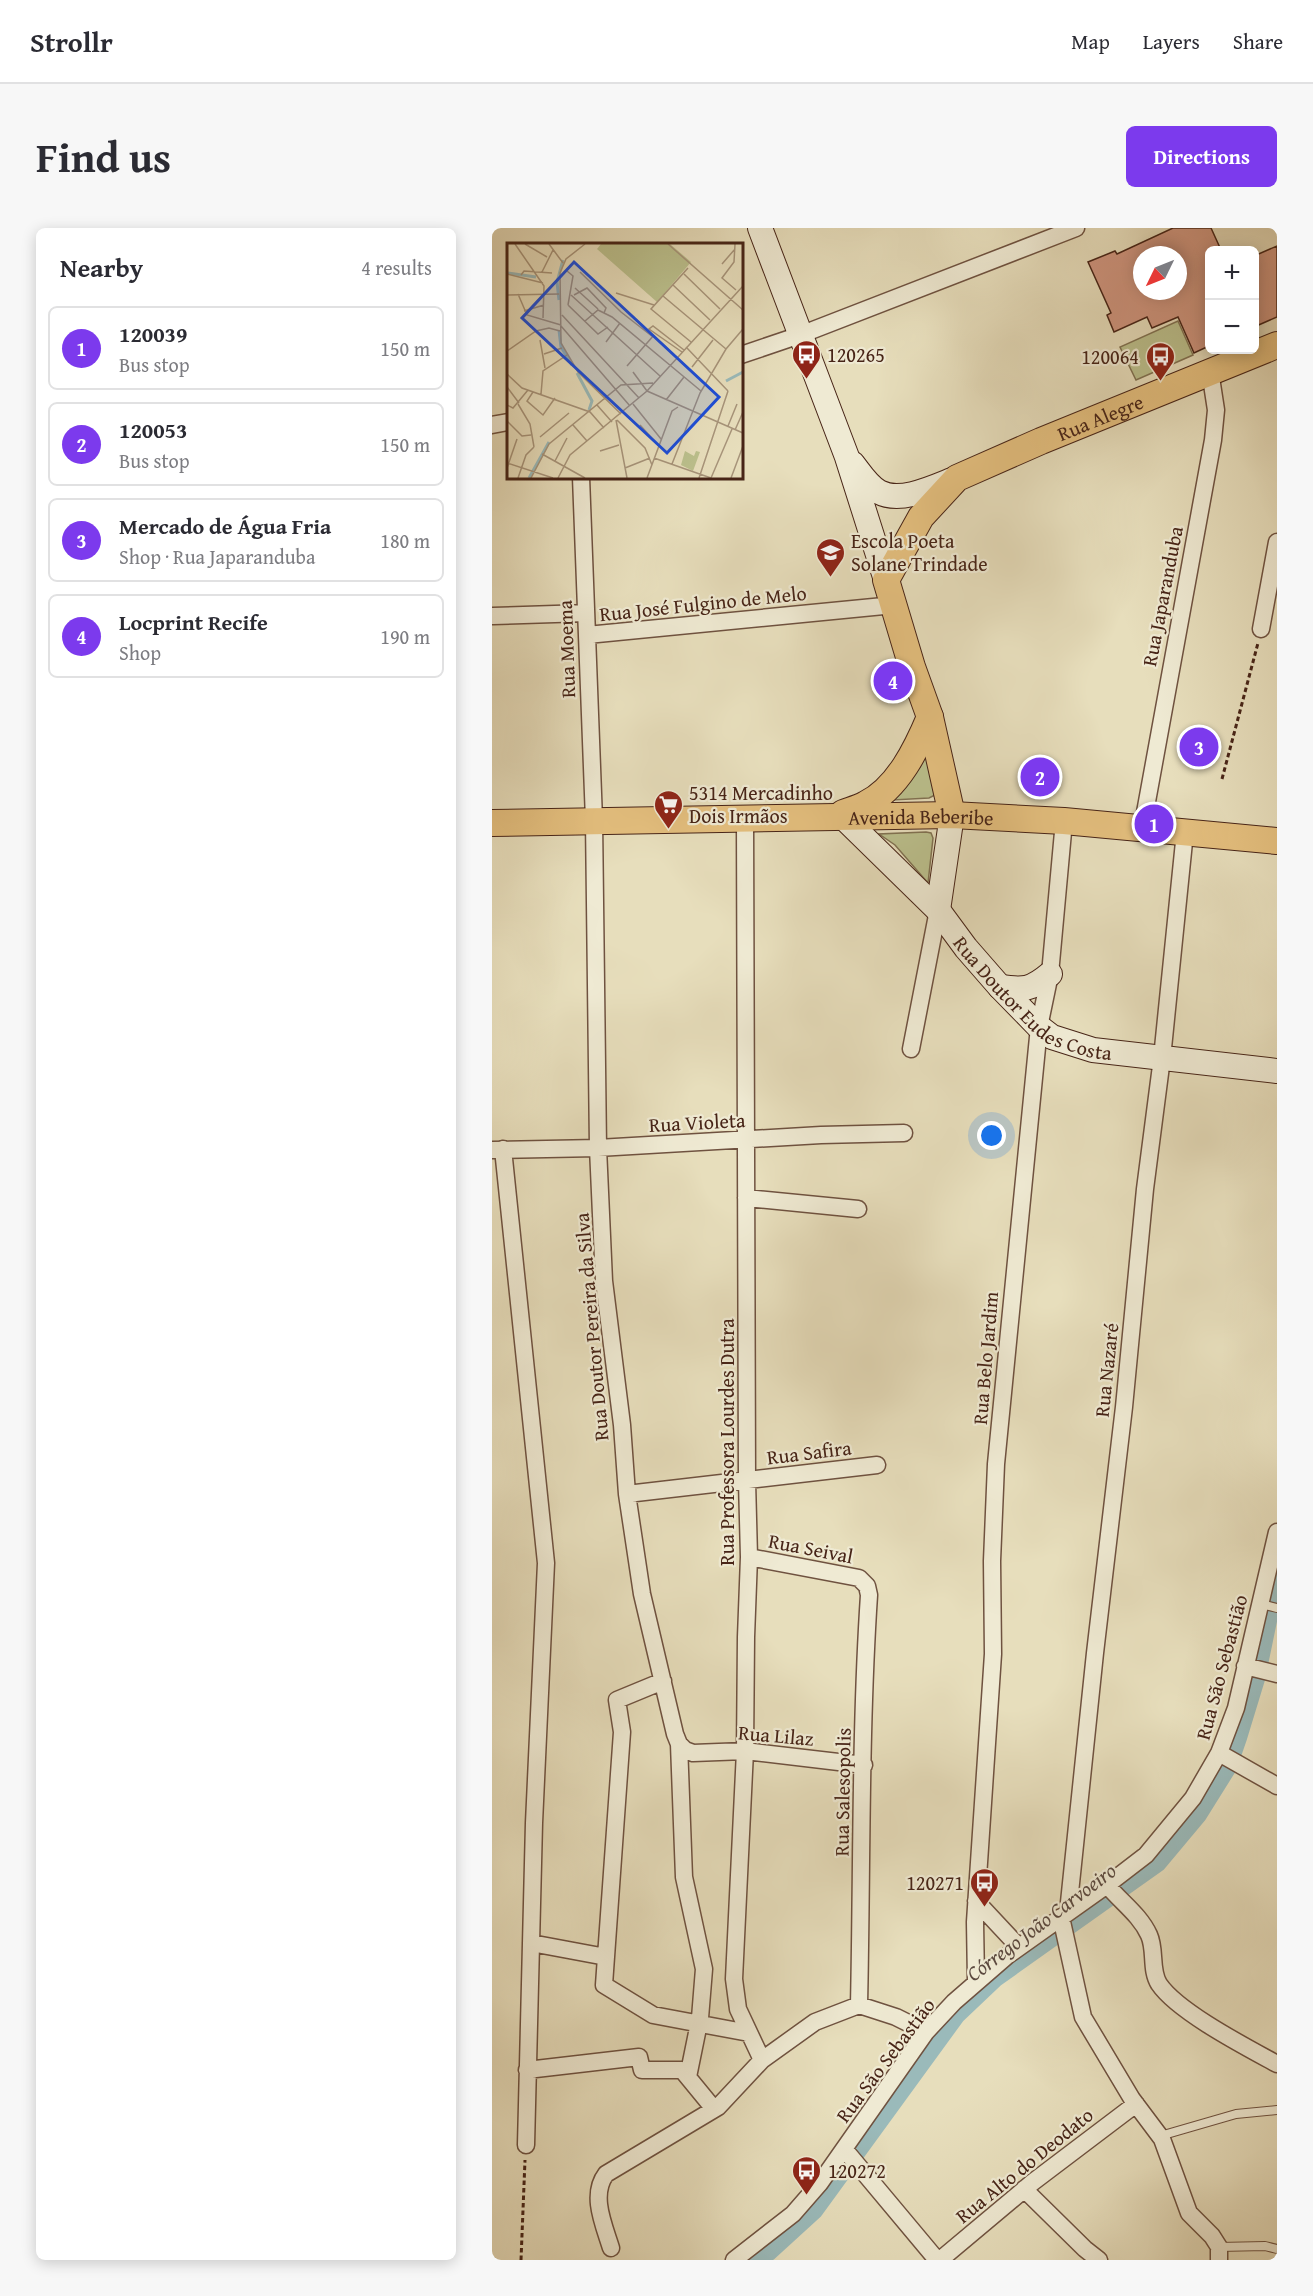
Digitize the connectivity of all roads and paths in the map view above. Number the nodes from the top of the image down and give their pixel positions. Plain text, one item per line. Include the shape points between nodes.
1 (760, 228) edge
2 (1076, 228) edge
3 (800, 335) junction
4 (1277, 345) edge
5 (742, 355) edge
6 (1210, 371) junction
7 (507, 422) edge
8 (492, 425) edge
9 (847, 457) junction
10 (581, 478) edge
11 (957, 478) junction
12 (1277, 542) edge
13 (886, 580) junction
14 (894, 605) junction
15 (586, 613) junction
16 (493, 616) edge
17 (1261, 629) joint
18 (587, 635) junction
19 (930, 717) junction
20 (1222, 779) dead end
21 (952, 815) junction
22 (837, 817) junction
23 (745, 818) junction
24 (594, 820) junction
25 (1064, 821) junction
26 (492, 823) edge
27 (1142, 829) junction
28 (1185, 832) junction
29 (1277, 841) edge
30 (938, 910) junction
31 (1050, 974) junction
32 (999, 987) junction
33 (1039, 1027) junction
34 (911, 1049) dead end
35 (1162, 1058) junction
36 (1277, 1071) edge
37 (904, 1133) dead end
38 (746, 1141) junction
39 (598, 1148) junction
40 (496, 1150) edge
41 (746, 1198) junction
42 (858, 1209) dead end
43 (877, 1465) dead end
44 (747, 1481) junction
45 (627, 1494) junction
46 (1276, 1541) edge
47 (749, 1557) junction
48 (864, 1581) joint
49 (1269, 1606) edge
50 (1262, 1670) edge
51 (663, 1681) junction
52 (682, 1747) junction
53 (745, 1751) junction
54 (1223, 1755) junction
55 (864, 1765) junction
56 (1277, 1786) edge
57 (1114, 1893) junction
58 (976, 1901) junction
59 (1065, 1915) junction
60 (531, 1943) junction
61 (1019, 1947) junction
62 (606, 1957) junction
63 (976, 1981) junction
64 (859, 2005) junction
65 (699, 2025) junction
66 (926, 2032) junction
67 (749, 2033) junction
68 (762, 2060) junction
69 (1277, 2064) edge
70 (527, 2070) junction
71 (688, 2077) junction
72 (1136, 2104) junction
73 (714, 2109) junction
74 (1277, 2109) edge
75 (1160, 2136) junction
76 (526, 2145) joint
77 (851, 2156) junction
78 (1024, 2189) junction
79 (611, 2248) dead end
80 (1277, 2249) edge
81 (1219, 2254) edge
82 (521, 2260) edge
83 (734, 2260) edge
84 (939, 2260) edge
85 (1100, 2260) edge

1 - 3 street
2 - 3 street
3 - 5 street
3 - 9 street
4 - 6 main road, Rua Alegre
6 - 11 main road, Rua Alegre
6 - 27 street, Rua Japaranduba via 1216,410 1213,440
7 - 8 street
9 - 11 street, Rua Alegre via 872,486 888,495 910,494
9 - 13 street
10 - 15 street, Rua Moema
11 - 13 main road, Rua Alegre via 921,517
12 - 17 street
13 - 14 main road
14 - 18 street, Rua José Fulgino de Melo
14 - 19 main road
15 - 16 street, Rua José Fulgino de Melo
15 - 18 street, Rua Moema
17 - 20 path
18 - 24 street, Rua Moema
19 - 21 main road
19 - 22 main road via 914,752 888,788 867,804
21 - 22 main road, Avenida Beberibe
21 - 25 main road, Avenida Beberibe
21 - 30 street
22 - 23 main road, Avenida Beberibe
22 - 30 street, Rua Doutor Eudes Costa
23 - 24 main road, Avenida Beberibe
23 - 38 street, Rua Professora Lourdes Dutra
24 - 26 main road, Avenida Beberibe
24 - 39 street, Rua Doutor Pereira da Silva
25 - 27 main road, Avenida Beberibe
25 - 31 street, Rua Belo Jardim
27 - 28 main road, Avenida Beberibe
28 - 29 main road, Avenida Beberibe
28 - 35 street, Rua Nazaré
30 - 32 street, Rua Doutor Eudes Costa
30 - 34 street
31 - 32 street via 1022,990
31 - 33 street, Rua Belo Jardim
32 - 33 street, Rua Doutor Eudes Costa
33 - 35 street, Rua Doutor Eudes Costa via 1052,1037 1093,1050
33 - 58 street, Rua Belo Jardim via 996,1464 993,1654
35 - 36 street, Rua Doutor Eudes Costa
35 - 59 street, Rua Nazaré
37 - 38 street, Rua Violeta
38 - 39 street, Rua Violeta
38 - 41 street, Rua Professora Lourdes Dutra
39 - 40 street, Rua Violeta
39 - 45 street, Rua Doutor Pereira da Silva via 604,1281
40 - 60 street via 546,1563
41 - 42 street
41 - 44 street, Rua Professora Lourdes Dutra
43 - 44 street, Rua Safira
44 - 45 street
44 - 47 street, Rua Professora Lourdes Dutra
45 - 51 street, Rua Doutor Pereira da Silva via 642,1594
46 - 49 street, Rua São Sebastião
47 - 48 street, Rua Seival
47 - 53 street, Rua Professora Lourdes Dutra
48 - 55 street, Rua Salesopolis via 869,1595 863,1686
49 - 50 street, Rua São Sebastião
50 - 54 street, Rua São Sebastião via 1236,1708
51 - 52 street, Rua Doutor Pereira da Silva
51 - 62 street via 617,1700 622,1732
52 - 53 street, Rua Lilaz via 693,1753
52 - 65 street, Rua Doutor Pereira da Silva via 684,1877 704,1969
53 - 55 street, Rua Lilaz
53 - 67 street, Rua Professora Lourdes Dutra via 734,1978 738,2009
54 - 56 street
54 - 57 street, Rua São Sebastião via 1193,1798
55 - 64 street, Rua Salesopolis
57 - 59 street, Rua São Sebastião
57 - 69 street via 1149,1935 1157,1981 1168,1994 1220,2032
58 - 61 street
58 - 63 street, Rua Belo Jardim
59 - 61 street, Rua São Sebastião
59 - 72 street, Rua Nazaré via 1083,2017
60 - 62 street
60 - 70 street
61 - 63 street, Rua São Sebastião
62 - 65 street via 604,1985 653,2015
63 - 66 street, Rua São Sebastião
64 - 66 street
64 - 68 street via 815,2022
65 - 67 street
65 - 71 street, Rua Doutor Pereira da Silva
66 - 77 street, Rua São Sebastião
67 - 68 street, Rua Professora Lourdes Dutra
68 - 73 street
70 - 71 street via 639,2057 642,2070 682,2070
70 - 76 street
71 - 73 street
72 - 75 street, Rua Nazaré
72 - 78 street, Rua Alto do Deodato
73 - 79 street via 601,2180 598,2205
74 - 75 lane via 1236,2114
75 - 81 street, Rua Nazaré via 1189,2213 1212,2236
76 - 82 path
77 - 83 street, Rua São Sebastião via 793,2214
77 - 84 street
78 - 84 street, Rua Alto do Deodato
78 - 85 street
80 - 81 lane via 1265,2246

